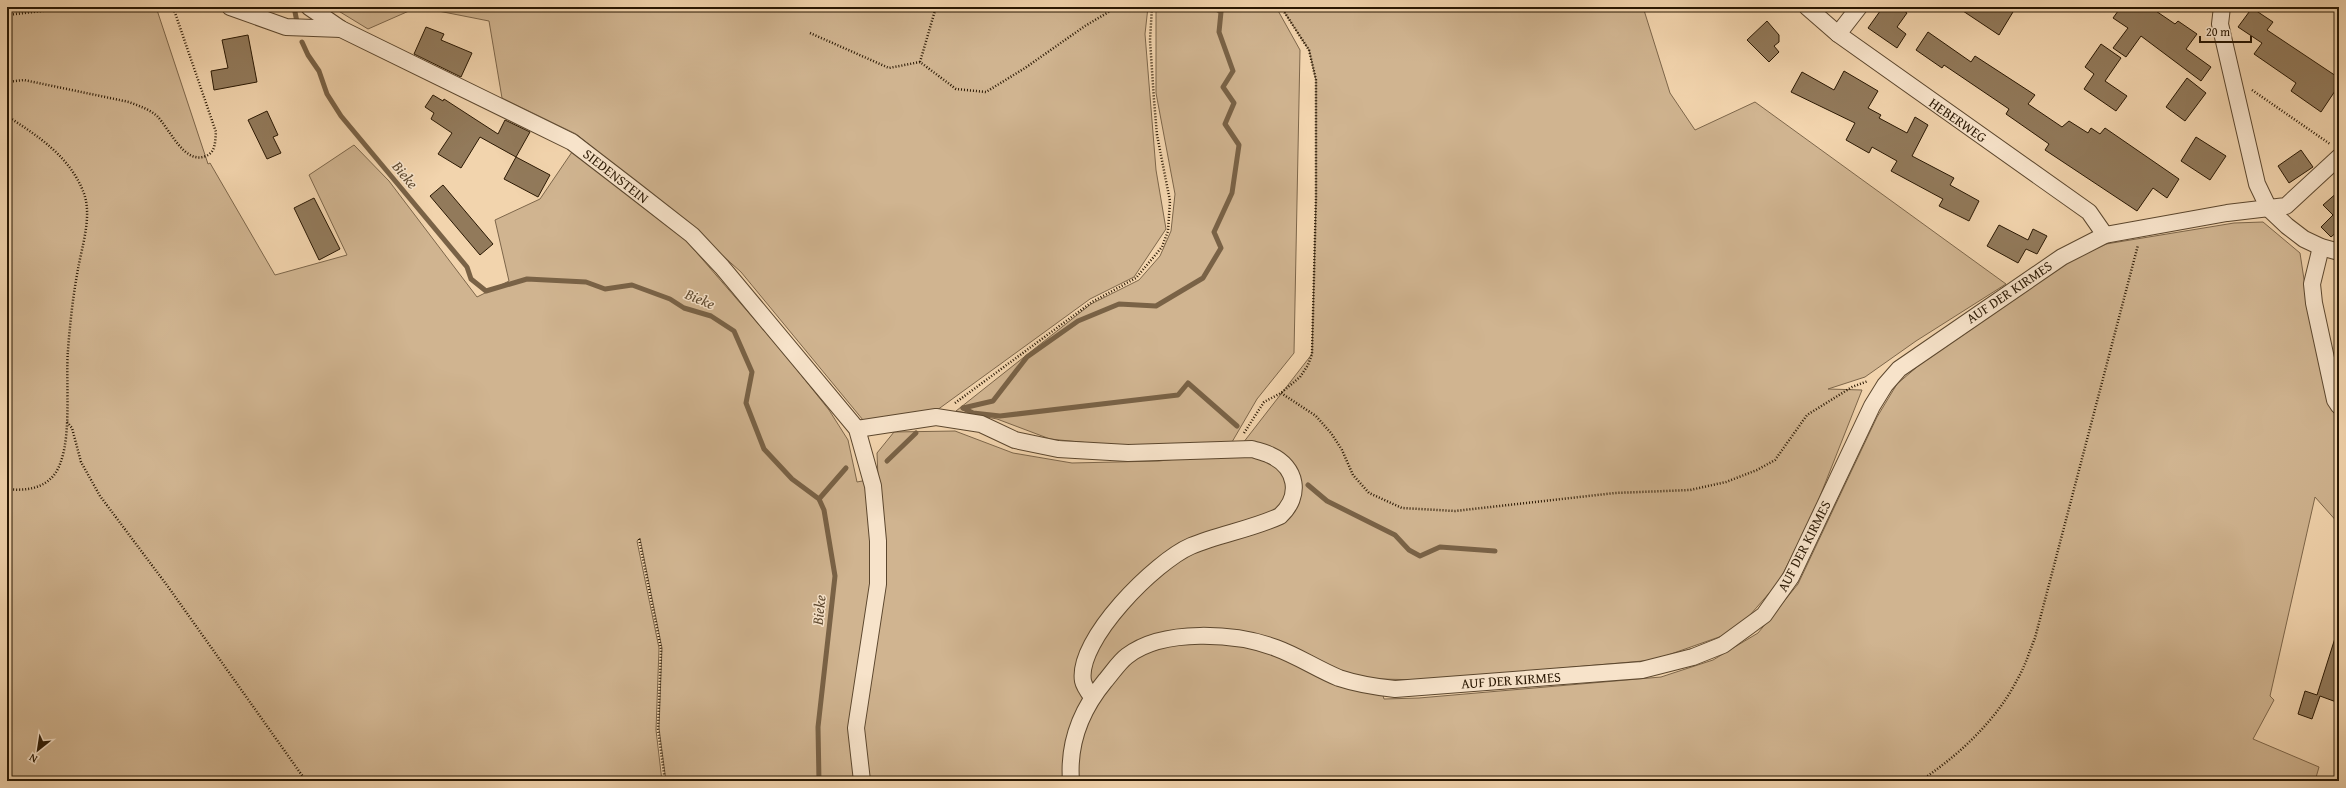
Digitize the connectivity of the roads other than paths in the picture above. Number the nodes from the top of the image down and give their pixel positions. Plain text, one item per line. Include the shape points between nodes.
1 (230, 7) edge
2 (309, 7) edge
3 (1807, 7) edge
4 (1860, 7) edge
5 (2222, 7) edge
6 (341, 29) junction
7 (1838, 34) junction
8 (2336, 151) edge
9 (2270, 209) junction
10 (2105, 235) junction
11 (2321, 247) junction
12 (2339, 252) edge
13 (2339, 406) edge
14 (857, 429) junction
15 (1092, 697) junction
16 (862, 781) edge
17 (1072, 781) edge

1 - 6 street via 286,27
2 - 6 street, SIEDENSTEIN
3 - 7 street, HEBERWEG
4 - 7 street
5 - 9 street via 2220,24 2257,184
6 - 14 street, SIEDENSTEIN via 572,142 692,235 722,267
7 - 10 street, HEBERWEG via 2089,212
8 - 9 street, AUF DER KIRMES via 2295,200 2286,206
9 - 10 street, AUF DER KIRMES via 2227,213
9 - 11 street via 2287,226
10 - 15 street, AUF DER KIRMES via 2062,257 1899,369 1872,406 1791,577 1764,615 1723,645 1693,657 1642,670 1395,689 1339,678 1277,648 1242,638 1177,637 1127,656
11 - 12 street
11 - 13 street via 2312,284 2314,303
14 - 15 street via 936,417 980,424 1015,440 1058,449 1128,453 1252,449 1271,455 1280,462 1293,480 1295,492 1293,500 1280,516 1190,546 1142,580 1120,603 1085,660 1083,681
14 - 16 street via 873,486 878,541 878,584 856,728
15 - 17 street, AUF DER KIRMES via 1075,733

